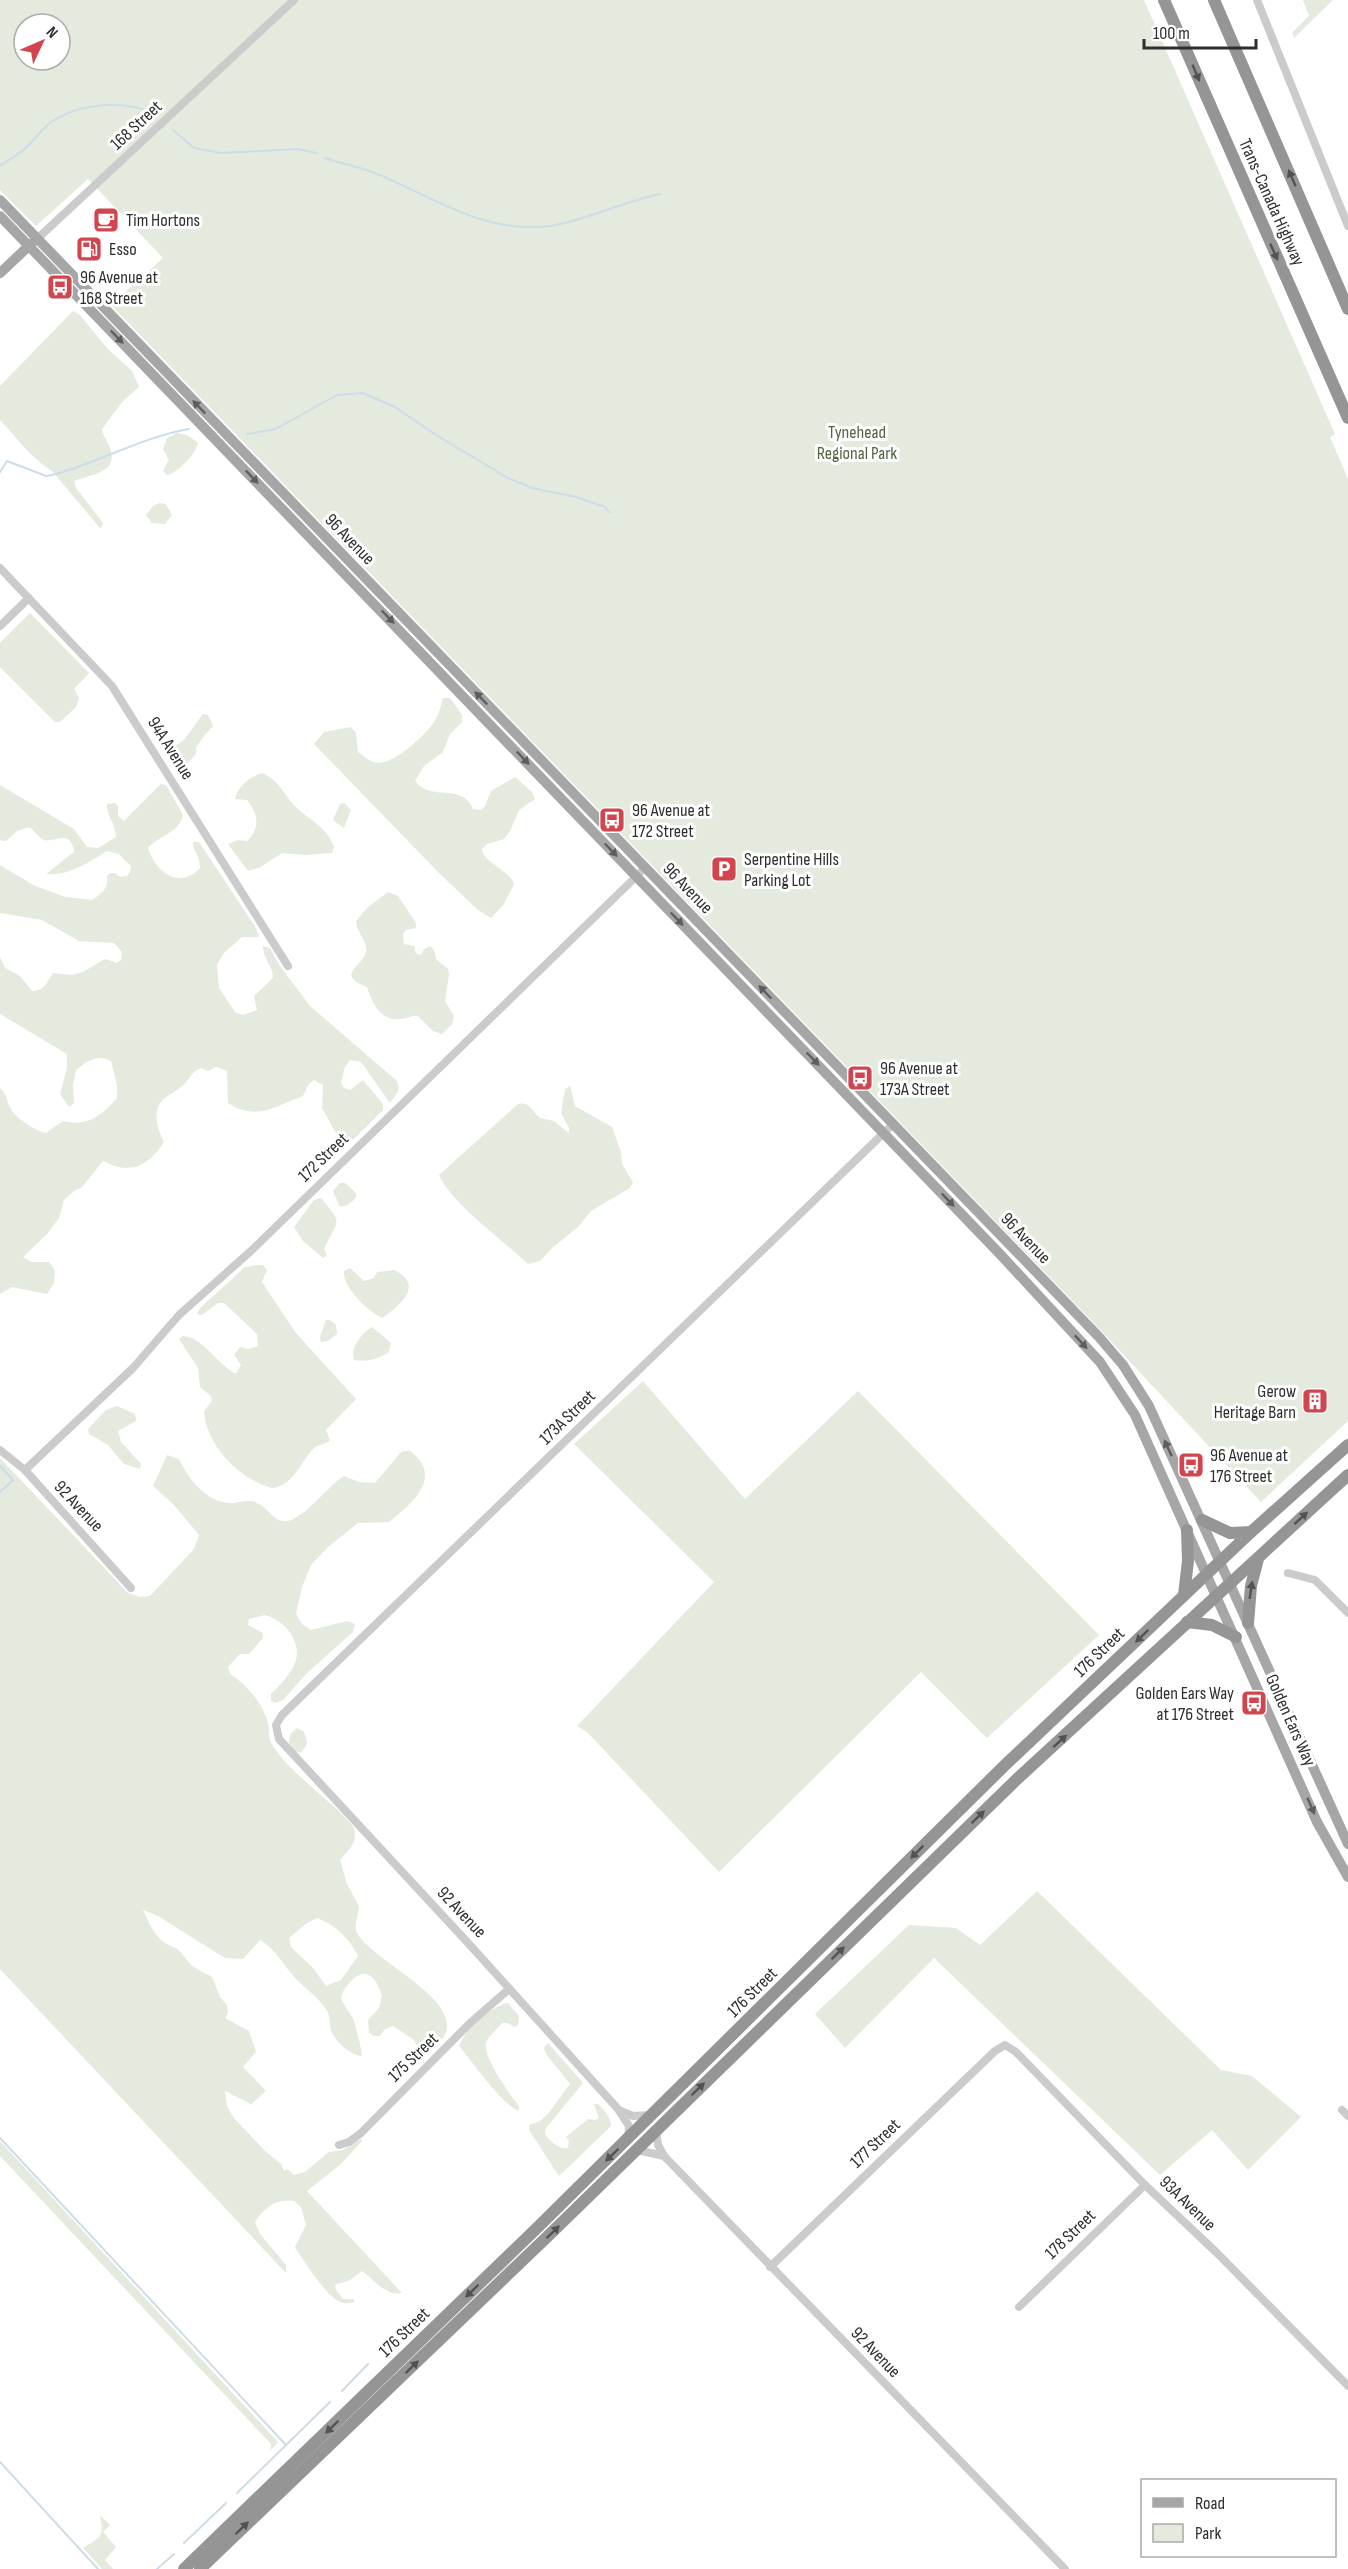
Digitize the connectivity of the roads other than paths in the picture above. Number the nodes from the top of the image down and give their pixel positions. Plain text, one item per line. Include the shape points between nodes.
1 (294, 0) edge
2 (1164, 0) edge
3 (1214, 0) edge
4 (1257, 0) edge
5 (0, 200) edge
6 (0, 216) edge
7 (1348, 226) edge
8 (33, 242) junction
9 (0, 273) edge
10 (1348, 309) edge
11 (1348, 418) edge
12 (0, 568) edge
13 (29, 598) junction
14 (0, 626) edge
15 (641, 872) junction
16 (288, 966) dead end
17 (893, 1125) junction
18 (884, 1134) junction
19 (1348, 1444) edge
20 (0, 1450) edge
21 (25, 1470) junction
22 (1348, 1475) edge
23 (1202, 1520) junction
24 (1187, 1530) junction
25 (1251, 1532) junction
26 (1258, 1557) junction
27 (1221, 1562) junction
28 (1288, 1573) dead end
29 (1208, 1574) junction
30 (1230, 1583) junction
31 (131, 1588) dead end
32 (1184, 1595) junction
33 (1217, 1595) junction
34 (1348, 1613) edge
35 (1187, 1622) junction
36 (1248, 1623) junction
37 (1236, 1637) junction
38 (279, 1739) joint
39 (1348, 1844) edge
40 (1348, 1877) edge
41 (508, 1989) junction
42 (1005, 2045) joint
43 (618, 2109) junction
44 (653, 2114) junction
45 (656, 2130) junction
46 (628, 2139) junction
47 (339, 2145) dead end
48 (637, 2150) junction
49 (664, 2156) junction
50 (1145, 2185) junction
51 (770, 2267) junction
52 (1019, 2307) dead end
53 (1348, 2386) edge
54 (184, 2569) edge
55 (200, 2569) edge
56 (1065, 2569) edge

1 - 8 street, 168 Street
2 -> 11 highway, Trans-Canada Highway
10 -> 3 highway, Trans-Canada Highway
4 - 7 street
5 - 8 main road, 96 Avenue
6 - 8 main road, 96 Avenue
8 - 9 main road, 168 Street
8 - 15 main road, 96 Avenue
12 - 13 street, 94A Avenue
13 - 14 street
13 - 16 street, 94A Avenue via 112,686
17 -> 15 main road, 96 Avenue
15 -> 18 main road, 96 Avenue
15 - 21 street, 172 Street via 258,1244 179,1315 132,1368
17 - 18 street, 173A Street
23 -> 17 main road, 96 Avenue via 1149,1406 1123,1365
18 -> 24 main road, 96 Avenue via 1100,1362 1135,1415
18 - 38 street, 173A Street via 346,1651 278,1720 275,1731
19 - 25 highway, 176 Street
20 - 21 street, 92 Avenue
21 - 31 street, 92 Avenue
26 -> 22 highway, 176 Street
23 - 25 highway via 1230,1533
23 - 27 main road, 96 Avenue
24 - 29 main road, 96 Avenue
24 - 32 highway
25 - 27 highway, 176 Street
26 - 30 highway, 176 Street
36 -> 26 highway
27 - 29 highway, 176 Street
27 - 30 main road, Golden Ears Way
28 - 34 street via 1315,1580
29 - 32 highway, 176 Street
29 - 33 main road, Golden Ears Way
30 - 33 highway, 176 Street
30 - 36 main road, Golden Ears Way
32 -> 44 highway, 176 Street via 1003,1767
33 - 35 highway, 176 Street
33 - 37 main road, Golden Ears Way
35 - 37 highway via 1212,1625
45 -> 35 highway, 176 Street via 1016,1780
36 - 39 main road, Golden Ears Way
37 -> 40 main road, Golden Ears Way via 1317,1822
38 - 41 street, 92 Avenue
41 - 43 street, 92 Avenue
41 - 47 street, 175 Street via 361,2133
42 - 50 street, 93A Avenue
42 - 51 street, 177 Street
43 - 44 street via 633,2116
43 - 46 street, 92 Avenue via 628,2126
44 - 46 highway, 176 Street
45 - 48 highway, 176 Street
45 - 49 street, 92 Avenue
46 -> 54 highway, 176 Street
48 - 49 street
55 -> 48 highway, 176 Street
49 - 51 street, 92 Avenue
50 - 52 street, 178 Street
50 - 53 street, 93A Avenue
51 - 56 street, 92 Avenue

